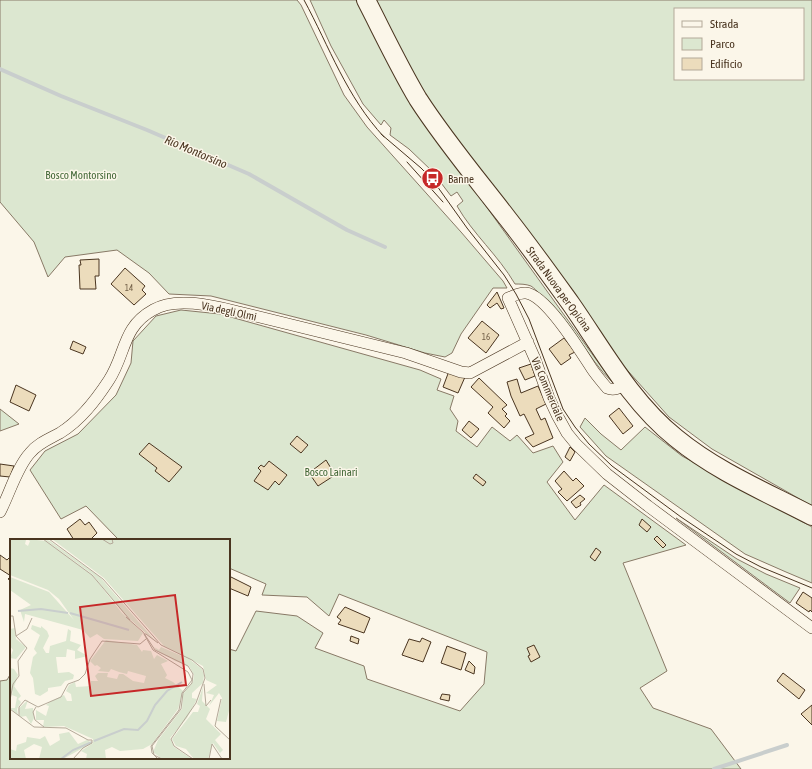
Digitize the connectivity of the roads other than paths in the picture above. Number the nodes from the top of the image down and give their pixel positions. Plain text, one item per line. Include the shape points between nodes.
1 (366, 0) edge
2 (528, 342) junction
3 (626, 384) junction
4 (0, 512) edge
5 (812, 516) edge
6 (812, 628) edge

1 - 3 main road, Strada Nuova per Opicina via 429,115 544,266
2 - 3 street, Via Commerciale via 508,298 525,292 533,295 555,316 607,388 617,389
2 - 4 street, Via degli Olmi via 470,373 391,349 239,312 211,306 170,303 154,309 131,329 110,378 84,413 30,453
2 - 6 street, Via Commerciale via 557,415 567,433 586,455 648,506
3 - 5 main road, Strada Nuova per Opicina via 661,425 697,454

